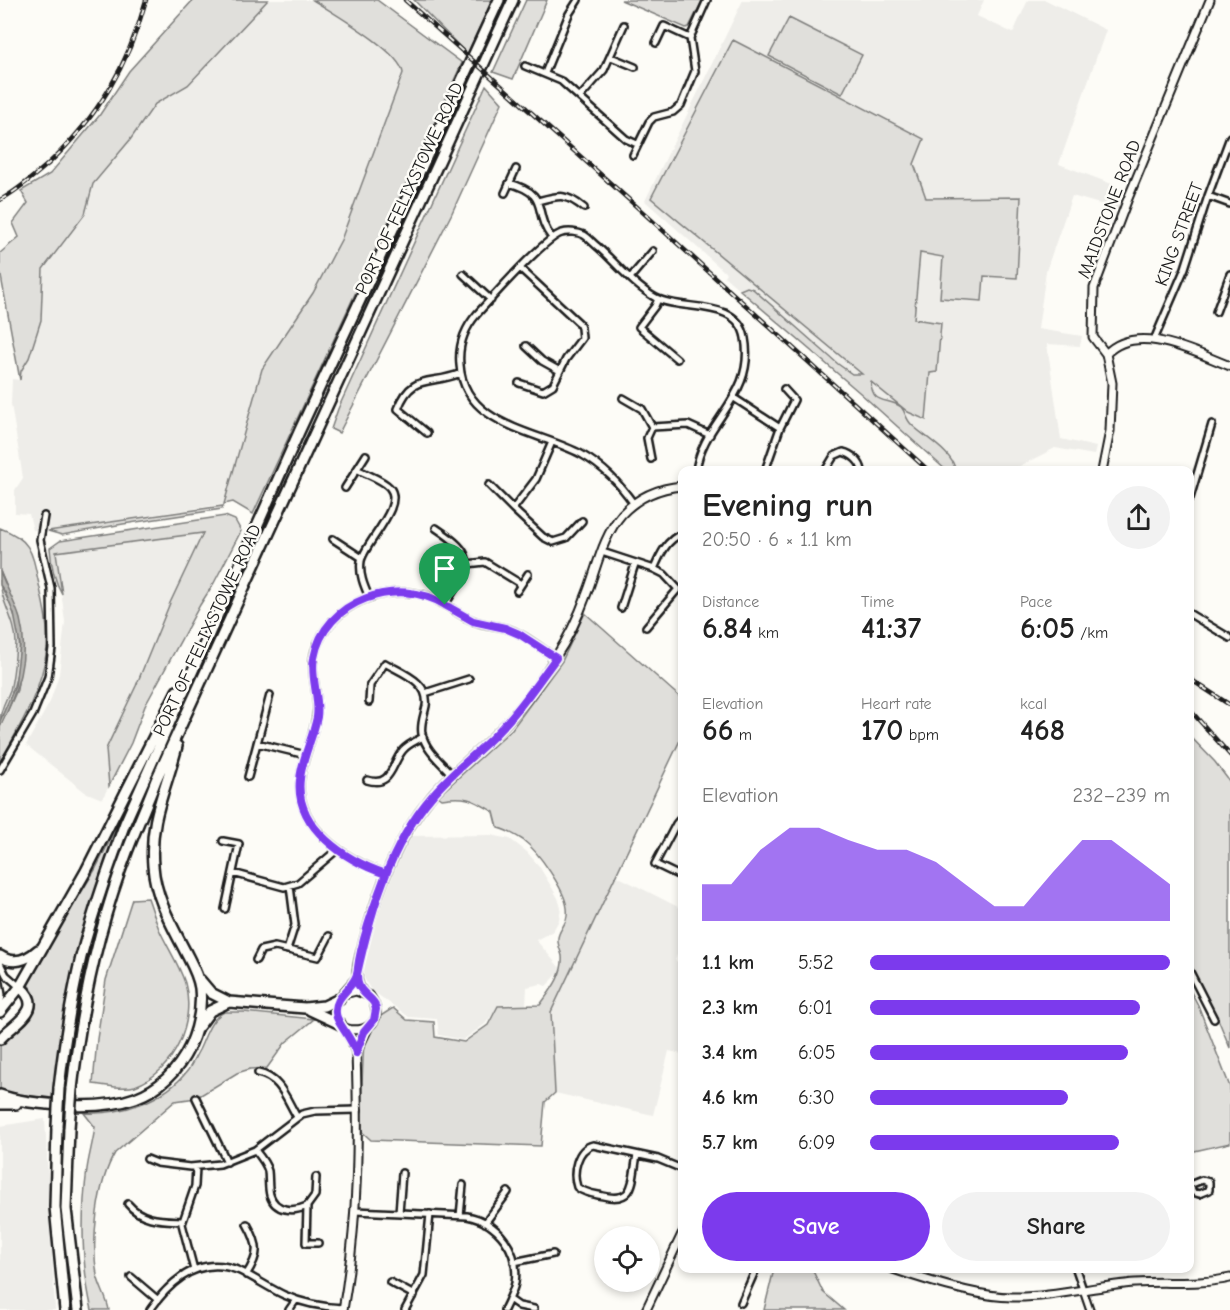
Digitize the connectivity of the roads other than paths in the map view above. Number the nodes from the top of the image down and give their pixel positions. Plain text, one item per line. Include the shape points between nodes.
1 (499, 0) edge
2 (513, 0) edge
3 (578, 0) edge
4 (707, 0) edge
5 (1210, 0) edge
6 (624, 25) dead end
7 (690, 38) junction
8 (656, 43) dead end
9 (611, 57) junction
10 (525, 66) dead end
11 (635, 67) dead end
12 (544, 73) junction
13 (580, 97) junction
14 (1230, 137) edge
15 (637, 144) junction
16 (633, 155) dead end
17 (516, 169) dead end
18 (509, 183) junction
19 (505, 193) dead end
20 (1208, 196) junction
21 (538, 201) junction
22 (1230, 204) edge
23 (584, 208) dead end
24 (552, 238) junction
25 (652, 251) dead end
26 (521, 268) junction
27 (463, 273) dead end
28 (1230, 274) edge
29 (630, 278) junction
30 (658, 299) junction
31 (491, 300) junction
32 (1216, 312) dead end
33 (1154, 340) junction
34 (526, 346) dead end
35 (1106, 354) junction
36 (677, 359) dead end
37 (1230, 366) edge
38 (560, 371) junction
39 (461, 373) junction
40 (519, 384) dead end
41 (784, 389) dead end
42 (623, 398) dead end
43 (734, 398) junction
44 (1212, 424) dead end
45 (652, 427) junction
46 (780, 428) junction
47 (427, 433) dead end
48 (710, 435) junction
49 (552, 442) junction
50 (366, 455) dead end
51 (651, 459) dead end
52 (697, 466) edge
53 (767, 466) edge
54 (828, 466) edge
55 (859, 466) edge
56 (1103, 466) edge
57 (357, 469) junction
58 (489, 485) dead end
59 (1194, 485) edge
60 (678, 487) edge
61 (345, 488) dead end
62 (634, 504) junction
63 (513, 509) junction
64 (44, 516) dead end
65 (582, 521) dead end
66 (436, 528) dead end
67 (678, 536) edge
68 (333, 539) dead end
69 (602, 552) junction
70 (362, 558) junction
71 (467, 564) junction
72 (635, 564) junction
73 (654, 569) junction
74 (528, 574) dead end
75 (521, 584) junction
76 (517, 591) dead end
77 (369, 597) junction
78 (445, 605) junction
79 (621, 608) dead end
80 (1194, 616) edge
81 (646, 627) dead end
82 (1230, 638) edge
83 (197, 658) junction
84 (556, 658) junction
85 (469, 678) dead end
86 (425, 693) junction
87 (270, 695) dead end
88 (369, 702) dead end
89 (182, 726) junction
90 (423, 737) junction
91 (257, 743) junction
92 (306, 755) junction
93 (0, 770) edge
94 (452, 775) junction
95 (248, 777) dead end
96 (367, 780) dead end
97 (678, 822) edge
98 (224, 841) dead end
99 (338, 849) junction
100 (233, 873) junction
101 (386, 874) junction
102 (678, 876) edge
103 (290, 886) junction
104 (225, 909) dead end
105 (328, 936) dead end
106 (42, 946) junction
107 (287, 950) junction
108 (0, 956) edge
109 (256, 960) dead end
110 (0, 963) edge
111 (197, 975) junction
112 (356, 978) junction
113 (1194, 980) edge
114 (0, 983) edge
115 (20, 987) junction
116 (363, 992) junction
117 (341, 997) junction
118 (229, 1002) junction
119 (0, 1007) edge
120 (305, 1008) junction
121 (0, 1012) edge
122 (1214, 1019) dead end
123 (370, 1025) junction
124 (342, 1026) junction
125 (196, 1032) junction
126 (0, 1040) edge
127 (356, 1053) junction
128 (258, 1073) dead end
129 (0, 1095) edge
130 (196, 1098) dead end
131 (39, 1103) junction
132 (0, 1104) edge
133 (358, 1110) junction
134 (297, 1117) junction
135 (255, 1150) junction
136 (637, 1155) junction
137 (147, 1159) dead end
138 (227, 1162) junction
139 (196, 1167) junction
140 (678, 1167) edge
141 (402, 1173) dead end
142 (316, 1177) dead end
143 (463, 1185) dead end
144 (508, 1192) dead end
145 (128, 1204) dead end
146 (307, 1206) junction
147 (355, 1211) junction
148 (399, 1213) junction
149 (430, 1214) junction
150 (460, 1216) junction
151 (183, 1221) junction
152 (485, 1223) junction
153 (247, 1224) dead end
154 (678, 1242) edge
155 (318, 1243) dead end
156 (553, 1254) dead end
157 (514, 1262) junction
158 (195, 1270) junction
159 (754, 1273) edge
160 (907, 1273) edge
161 (1078, 1273) edge
162 (246, 1275) junction
163 (130, 1277) dead end
164 (1230, 1278) edge
165 (390, 1282) dead end
166 (1084, 1289) junction
167 (414, 1295) junction
168 (509, 1299) junction
169 (158, 1300) junction
170 (296, 1300) junction
171 (741, 1303) dead end
172 (343, 1309) edge
173 (534, 1309) edge
174 (65, 1310) edge
175 (78, 1310) edge
176 (150, 1310) edge
177 (289, 1310) edge
178 (405, 1310) edge
179 (504, 1310) edge
180 (646, 1310) edge
181 (1090, 1310) edge

1 - 83 main road, PORT OF FELIXSTOWE ROAD
2 - 89 main road, PORT OF FELIXSTOWE ROAD
3 - 12 street
4 - 7 street
5 - 35 street, MAIDSTONE ROAD via 1094,288 1094,337
6 - 9 street
7 - 8 street via 664,27
7 - 15 street via 695,71 681,105 673,112 654,117
9 - 11 street
9 - 13 street
10 - 12 street
12 - 13 street
13 - 15 street via 626,139
14 - 20 street, KING STREET
15 - 16 street
17 - 18 street
18 - 19 street
18 - 21 street via 528,189
20 - 22 street
20 - 33 street, KING STREET via 1185,268
21 - 23 street via 561,195
21 - 24 street
24 - 26 street
24 - 29 street via 569,232 585,236
25 - 29 street
26 - 31 street
26 - 38 street via 581,328 580,341
27 - 31 street
28 - 32 street
29 - 30 street
30 - 36 street via 639,327
30 - 43 street via 724,312 739,323 745,335 745,357
31 - 39 street via 464,335
33 - 35 street via 1126,342
33 - 37 street
34 - 38 street
35 - 56 street, MAIDSTONE ROAD via 1112,400
38 - 40 street via 553,385 543,391
39 - 47 street via 406,390 398,409
39 - 49 street via 464,386 484,411
41 - 46 street via 794,400
42 - 45 street via 642,409
43 - 46 street
43 - 48 street
44 - 59 street
45 - 48 street via 688,425
45 - 51 street via 646,438
46 - 53 street
48 - 52 street
49 - 62 street via 600,466
49 - 63 street via 536,479
50 - 57 street
54 - 55 street via 834,456 843,452
57 - 61 street
57 - 70 street via 386,484 394,499
58 - 63 street
60 - 62 street via 655,492
62 - 69 street via 613,527
63 - 65 street via 553,542 566,538
64 - 93 street via 40,540 51,588 52,648 48,677 33,714
66 - 71 street via 460,545
67 - 73 street via 668,544
68 - 70 street
69 - 72 street
69 - 84 street via 587,595
70 - 77 street via 362,578
71 - 75 street via 485,562
71 - 78 street
72 - 73 street
72 - 79 street
73 - 81 street via 678,589
74 - 75 street
75 - 76 street
77 - 78 street via 408,592
77 - 92 street via 334,618 318,645 313,665 317,717
78 - 84 street via 473,621 519,634
80 - 82 street
83 - 106 main road via 86,871
83 - 174 main road, PORT OF FELIXSTOWE ROAD, bridge via 125,823 102,884 77,976 59,1088 57,1127 55,1207
84 - 94 street via 509,721
85 - 86 street
86 - 88 street via 418,682 385,663 370,685
86 - 90 street
87 - 91 street
89 - 111 main road via 158,804 152,859 162,904
89 - 175 main road, PORT OF FELIXSTOWE ROAD, bridge via 126,853 84,1005 72,1089 66,1209
90 - 94 street via 430,752
90 - 96 street via 403,750 387,778
91 - 92 street
91 - 95 street
92 - 99 street via 300,780 302,805 307,817
94 - 101 street via 419,813
97 - 102 street via 655,864
98 - 100 street via 239,844
99 - 101 street via 352,860
99 - 103 street via 298,884
100 - 103 street
100 - 104 street
101 - 112 street
103 - 107 street via 296,925
105 - 107 street via 318,957
106 - 108 main road via 19,961
106 - 115 main road
107 - 109 street via 264,948
110 - 115 street via 6,975
111 - 118 main road via 211,993
111 - 125 main road via 201,1000
112 - 116 street
112 - 117 street
113 - 122 street
114 - 119 street
115 - 121 main road
115 - 126 main road via 28,996 28,1012
116 - 117 street via 350,991
116 - 123 street via 370,996 376,1009
117 - 120 main road via 324,1006
117 - 124 street via 335,1011
118 - 120 main road
118 - 125 main road via 210,1011
120 - 124 main road
123 - 124 street via 360,1031
123 - 127 street
124 - 127 street
125 - 131 main road via 178,1066 158,1086 139,1097 98,1107
127 - 133 street
128 - 134 street via 278,1084
129 - 131 main road
130 - 138 street
131 - 132 main road
133 - 134 street via 315,1111
133 - 147 street
134 - 135 street
135 - 138 street
135 - 146 street via 267,1167 274,1203 285,1209
136 - 136 street via 586,1147 575,1175 577,1187 615,1199 623,1197 630,1191
136 - 140 street
137 - 139 street
138 - 139 street
139 - 151 street via 195,1186
141 - 148 street
142 - 146 street via 315,1195
143 - 150 street
144 - 152 street
145 - 151 street via 148,1218
146 - 155 street via 306,1243
147 - 148 street
147 - 172 street
148 - 149 street
149 - 150 street
149 - 167 street via 426,1267
150 - 152 street
151 - 158 street
152 - 157 street via 500,1233
153 - 162 street via 256,1251 255,1262
154 - 180 street
156 - 157 street
157 - 168 street via 515,1282
158 - 162 street via 222,1267
158 - 169 street via 175,1280
159 - 171 street
160 - 166 street via 1011,1297
161 - 166 street
162 - 170 street
163 - 169 street
164 - 166 street
165 - 167 street
166 - 181 street
167 - 178 street
168 - 173 street
168 - 179 street
169 - 176 street
170 - 172 street
170 - 177 street

